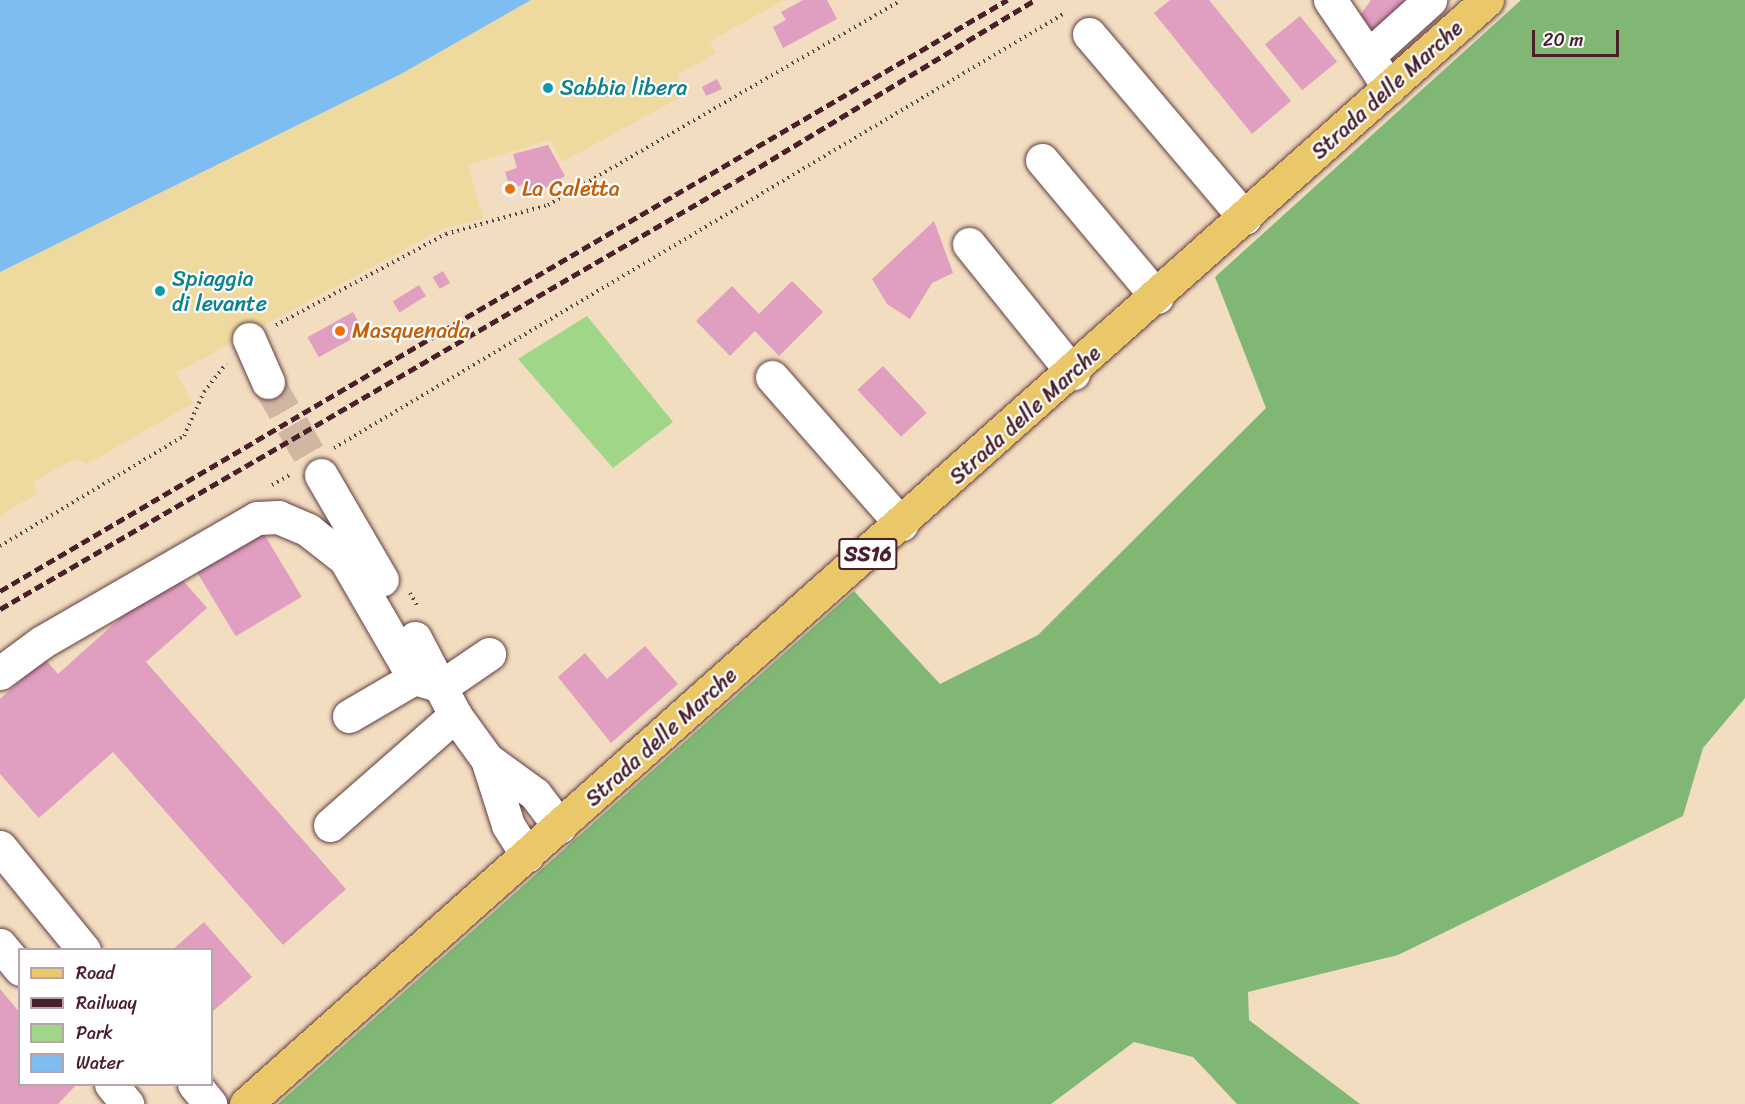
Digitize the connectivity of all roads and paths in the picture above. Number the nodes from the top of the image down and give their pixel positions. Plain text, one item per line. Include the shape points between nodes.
1 (901, 0) edge
2 (1330, 0) edge
3 (1430, 0) edge
4 (1487, 0) edge
5 (1083, 20) joint
6 (1368, 56) junction
7 (1389, 88) junction
8 (1042, 160) dead end
9 (1245, 218) junction
10 (969, 244) dead end
11 (1157, 297) junction
12 (249, 339) junction
13 (1073, 373) junction
14 (772, 377) dead end
15 (268, 382) tunnel mouth
16 (326, 463) joint
17 (901, 524) junction
18 (0, 546) edge
19 (489, 654) dead end
20 (0, 674) edge
21 (437, 693) junction
22 (349, 716) dead end
23 (487, 759) junction
24 (330, 825) dead end
25 (560, 826) junction
26 (0, 847) edge
27 (527, 855) junction
28 (0, 945) edge
29 (82, 948) edge
30 (18, 967) edge
31 (196, 1086) edge
32 (210, 1104) edge
33 (246, 1104) edge

1 - 12 path via 548,205 446,234
2 - 6 street
3 - 6 street
4 - 7 main road, Strada delle Marche / SS16
5 - 9 street
5 - 16 path
6 - 7 street
7 - 9 main road, Strada delle Marche / SS16
8 - 11 street
9 - 11 main road, Strada delle Marche / SS16
10 - 13 street
11 - 13 main road, Strada delle Marche / SS16
12 - 15 street
12 - 18 path via 213,378 184,436
13 - 17 main road, Strada delle Marche / SS16
14 - 17 street
16 - 21 street
17 - 25 main road, Strada delle Marche / SS16
19 - 21 street
20 - 21 street via 42,642 257,518 278,517 308,530 345,559
21 - 22 street
21 - 23 street
21 - 24 street
23 - 25 street via 535,794
23 - 27 street via 508,825
25 - 27 main road, Strada delle Marche / SS16
26 - 29 street
27 - 33 main road, Strada delle Marche / SS16
28 - 30 street
31 - 32 street

